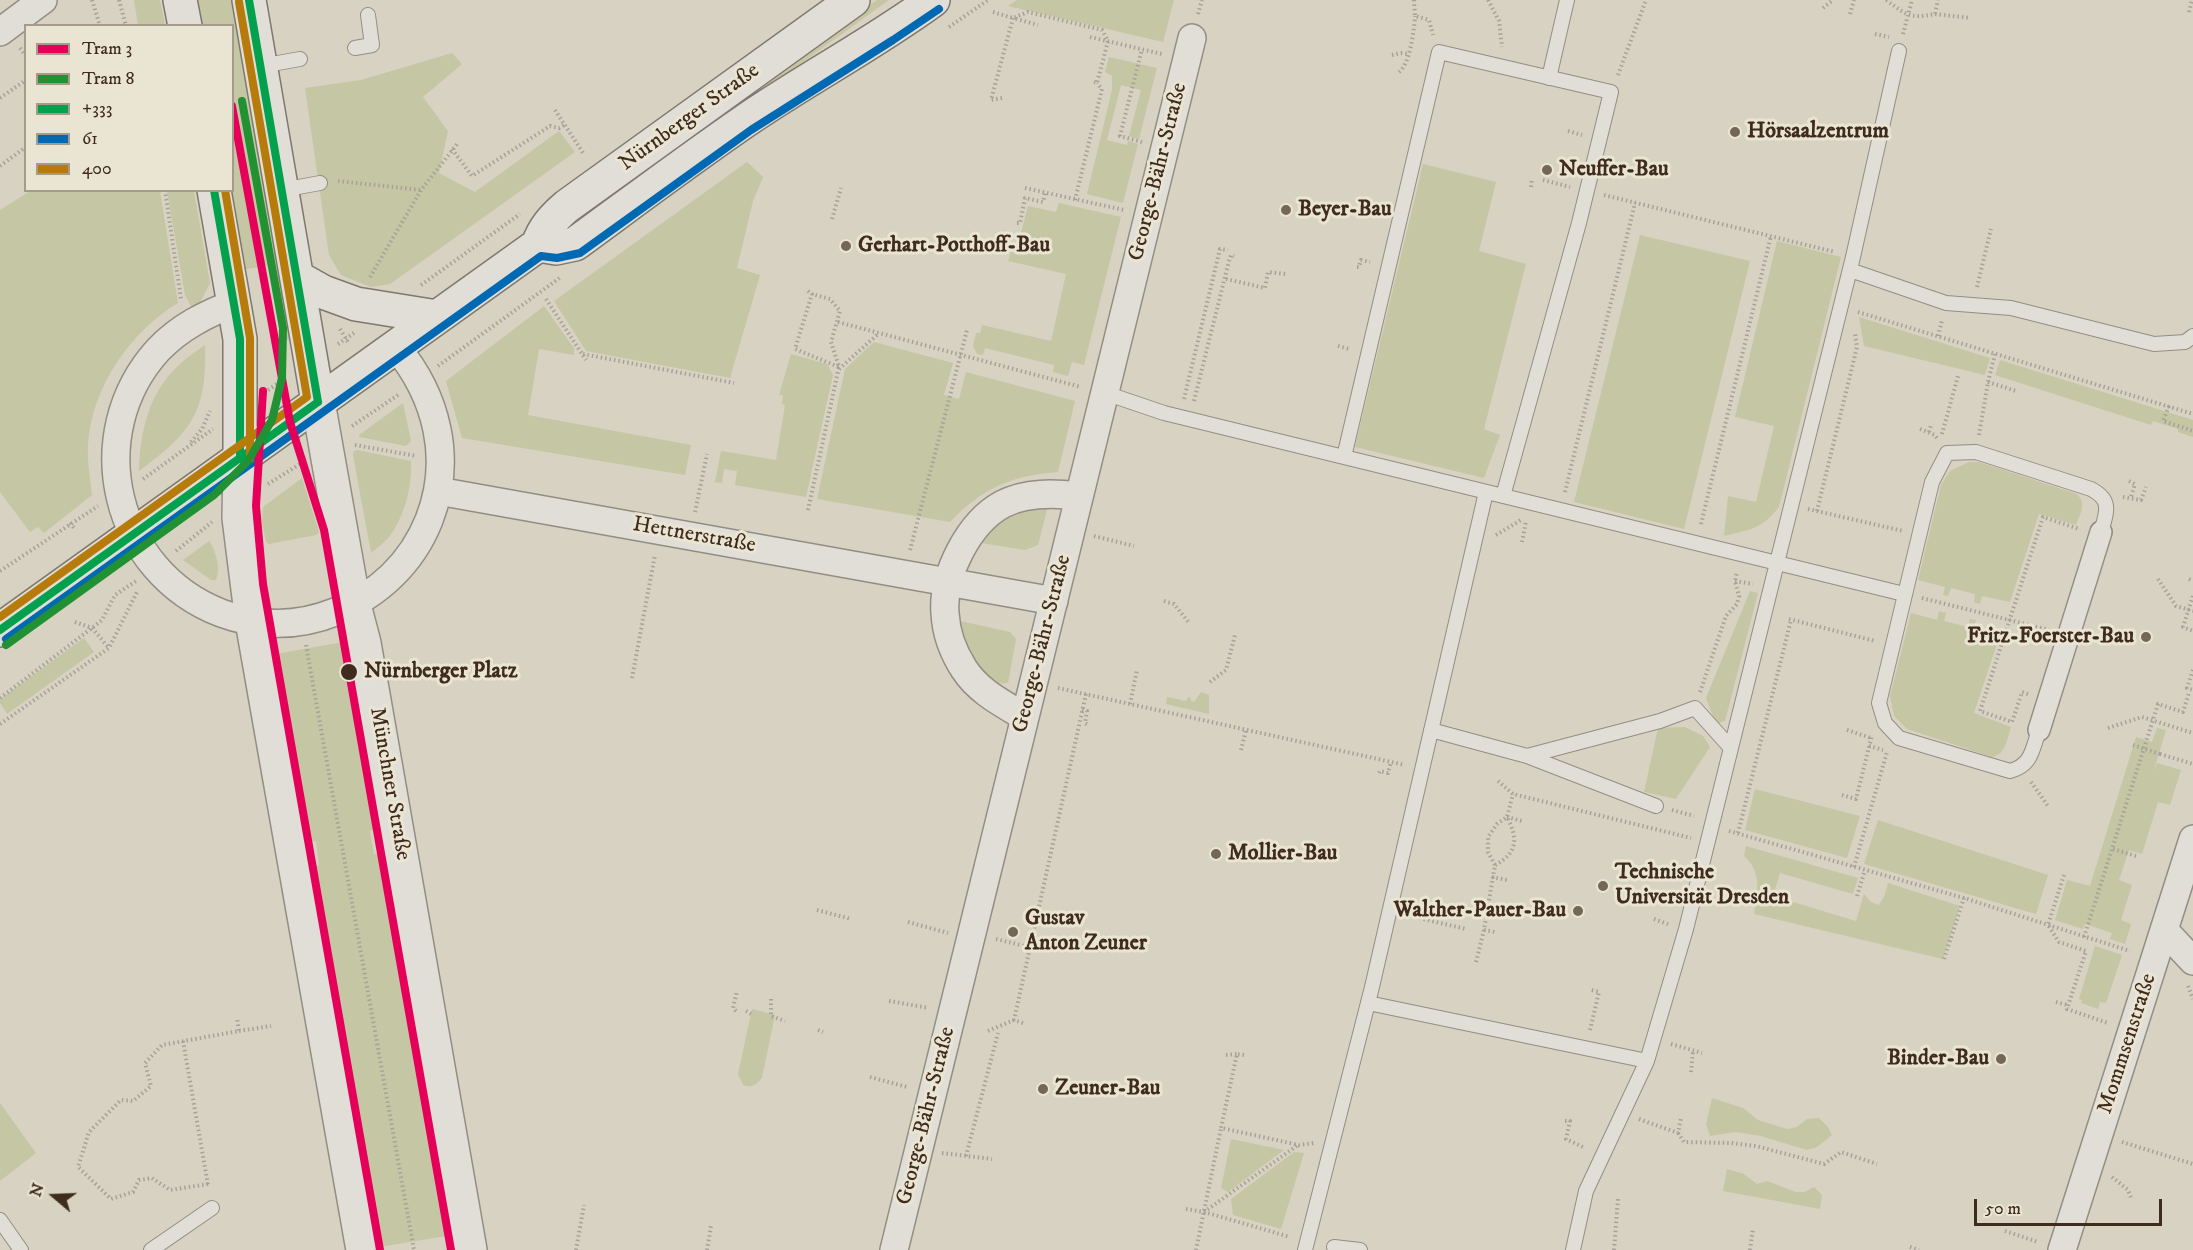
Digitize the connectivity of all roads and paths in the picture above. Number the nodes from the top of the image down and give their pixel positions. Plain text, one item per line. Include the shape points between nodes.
1 (43, 0) edge
2 (92, 0) edge
3 (119, 0) edge
4 (180, 0) edge
5 (249, 0) edge
6 (853, 0) edge
7 (933, 0) edge
8 (1414, 0) edge
9 (1488, 0) edge
10 (1567, 0) edge
11 (1646, 0) edge
12 (1833, 0) edge
13 (1854, 0) edge
14 (1886, 0) edge
15 (1912, 0) edge
16 (1938, 0) edge
17 (2192, 0) edge
18 (1823, 8) dead end
19 (993, 12) dead end
20 (2188, 12) dead end
21 (1850, 14) dead end
22 (1935, 14) junction
23 (368, 15) dead end
24 (1908, 15) junction
25 (1415, 16) junction
26 (1013, 18) junction
27 (1970, 18) dead end
28 (99, 24) edge
29 (125, 24) edge
30 (184, 24) edge
31 (1038, 25) dead end
32 (0, 32) edge
33 (1090, 37) dead end
34 (1108, 40) junction
35 (355, 48) dead end
36 (1142, 49) junction
37 (1190, 49) joint
38 (1899, 51) joint
39 (1439, 52) junction
40 (1408, 54) junction
41 (1392, 55) dead end
42 (300, 59) dead end
43 (261, 66) junction
44 (1497, 66) junction
45 (1399, 72) dead end
46 (1549, 78) junction
47 (24, 81) edge
48 (1611, 92) junction
49 (0, 98) edge
50 (1002, 98) dead end
51 (555, 110) dead end
52 (564, 125) junction
53 (1143, 142) dead end
54 (458, 143) dead end
55 (24, 148) edge
56 (452, 149) junction
57 (583, 153) dead end
58 (0, 166) edge
59 (1532, 178) dead end
60 (1543, 180) dead end
61 (320, 183) joint
62 (1531, 187) dead end
63 (841, 188) dead end
64 (1025, 188) dead end
65 (282, 190) junction
66 (421, 190) junction
67 (1587, 191) junction
68 (165, 192) edge
69 (214, 192) edge
70 (1045, 193) junction
71 (1075, 200) junction
72 (1633, 201) junction
73 (1662, 202) dead end
74 (1660, 209) junction
75 (1705, 212) dead end
76 (1149, 215) junction
77 (832, 219) dead end
78 (1703, 220) junction
79 (1749, 222) dead end
80 (1017, 223) dead end
81 (1747, 230) junction
82 (1991, 230) dead end
83 (1771, 236) junction
84 (1797, 237) dead end
85 (1796, 243) junction
86 (538, 245) junction
87 (1228, 250) dead end
88 (1829, 250) dead end
89 (1234, 255) dead end
90 (1361, 260) dead end
91 (1357, 267) dead end
92 (1850, 270) junction
93 (1286, 274) dead end
94 (1864, 275) junction
95 (298, 278) junction
96 (1226, 279) junction
97 (368, 281) dead end
98 (1978, 281) dead end
99 (546, 299) dead end
100 (235, 303) junction
101 (183, 308) dead end
102 (437, 317) junction
103 (1874, 317) dead end
104 (1855, 320) dead end
105 (838, 322) junction
106 (339, 329) dead end
107 (967, 330) dead end
108 (1855, 330) dead end
109 (878, 334) junction
110 (2193, 336) edge
111 (348, 342) dead end
112 (396, 347) junction
113 (583, 354) junction
114 (1995, 354) junction
115 (961, 355) junction
116 (586, 360) dead end
117 (839, 368) junction
118 (1958, 376) dead end
119 (419, 379) junction
120 (1988, 382) junction
121 (734, 383) dead end
122 (2016, 391) dead end
123 (1105, 393) junction
124 (318, 402) junction
125 (2169, 406) junction
126 (2193, 414) edge
127 (1185, 418) junction
128 (1931, 425) dead end
129 (1920, 429) dead end
130 (2193, 431) edge
131 (1929, 432) junction
132 (1935, 435) dead end
133 (1939, 441) dead end
134 (339, 445) junction
135 (186, 447) dead end
136 (1976, 452) junction
137 (441, 454) junction
138 (707, 454) dead end
139 (1344, 457) junction
140 (240, 459) junction
141 (2129, 482) dead end
142 (2146, 487) dead end
143 (438, 491) junction
144 (1486, 492) junction
145 (119, 494) junction
146 (1080, 496) junction
147 (1503, 496) junction
148 (2131, 497) dead end
149 (2141, 500) dead end
150 (239, 504) junction
151 (1793, 505) junction
152 (808, 510) dead end
153 (1561, 510) junction
154 (1817, 511) junction
155 (1526, 520) dead end
156 (70, 522) junction
157 (74, 528) dead end
158 (2077, 528) dead end
159 (2102, 532) joint
160 (134, 534) junction
161 (1088, 534) dead end
162 (1919, 535) junction
163 (689, 536) junction
164 (1522, 542) dead end
165 (1695, 543) junction
166 (1134, 546) dead end
167 (1778, 563) junction
168 (155, 567) junction
169 (0, 572) edge
170 (903, 574) junction
171 (4, 577) dead end
172 (650, 579) dead end
173 (2158, 579) dead end
174 (949, 582) junction
175 (1747, 583) dead end
176 (138, 590) dead end
177 (1904, 594) junction
178 (2193, 596) edge
179 (1054, 601) junction
180 (1164, 601) dead end
181 (354, 605) junction
182 (2191, 610) edge
183 (1765, 614) junction
184 (1791, 620) junction
185 (2010, 620) junction
186 (252, 621) junction
187 (75, 622) dead end
188 (1190, 624) dead end
189 (92, 628) junction
190 (2044, 629) dead end
191 (0, 630) edge
192 (2193, 631) edge
193 (1235, 635) dead end
194 (305, 642) dead end
195 (1892, 645) junction
196 (109, 648) junction
197 (1137, 670) dead end
198 (2192, 672) edge
199 (632, 678) dead end
200 (1210, 682) dead end
201 (1034, 683) junction
202 (2193, 690) edge
203 (2189, 693) dead end
204 (1086, 694) junction
205 (0, 698) edge
206 (1879, 703) junction
207 (1130, 704) junction
208 (1695, 708) junction
209 (1082, 710) junction
210 (1025, 717) junction
211 (2153, 721) junction
212 (2012, 722) dead end
213 (0, 724) edge
214 (1088, 724) dead end
215 (2108, 728) dead end
216 (1246, 730) junction
217 (1431, 730) junction
218 (1847, 730) dead end
219 (2039, 730) joint
220 (1893, 731) junction
221 (2193, 733) edge
222 (1871, 738) junction
223 (1869, 746) junction
224 (2133, 746) dead end
225 (1730, 747) junction
226 (1876, 748) dead end
227 (1241, 750) dead end
228 (1527, 756) junction
229 (1391, 762) junction
230 (2193, 764) edge
231 (2021, 768) junction
232 (1422, 769) junction
233 (1379, 774) dead end
234 (1498, 781) dead end
235 (1513, 794) junction
236 (1842, 795) dead end
237 (1656, 806) dead end
238 (2048, 806) dead end
239 (1600, 815) junction
240 (1507, 817) junction
241 (1522, 821) dead end
242 (1599, 823) dead end
243 (1721, 828) dead end
244 (1738, 833) junction
245 (2193, 839) edge
246 (1707, 842) junction
247 (2113, 849) junction
248 (2136, 856) dead end
249 (1495, 866) junction
250 (1854, 867) junction
251 (1865, 870) junction
252 (2064, 875) dead end
253 (1492, 877) junction
254 (1507, 880) dead end
255 (1857, 896) dead end
256 (1964, 898) junction
257 (817, 910) dead end
258 (1416, 917) dead end
259 (851, 919) dead end
260 (908, 922) dead end
261 (2048, 925) junction
262 (1466, 929) dead end
263 (1484, 930) junction
264 (2164, 930) junction
265 (1495, 932) dead end
266 (971, 937) junction
267 (2085, 937) junction
268 (2100, 942) dead end
269 (1031, 947) junction
270 (1041, 950) dead end
271 (1944, 959) dead end
272 (2193, 961) edge
273 (1476, 962) dead end
274 (1591, 990) dead end
275 (737, 991) dead end
276 (771, 999) dead end
277 (889, 1000) dead end
278 (2056, 1002) dead end
279 (1368, 1003) junction
280 (2068, 1010) junction
281 (736, 1011) dead end
282 (952, 1012) junction
283 (237, 1018) dead end
284 (1014, 1020) junction
285 (785, 1021) dead end
286 (1023, 1023) dead end
287 (271, 1026) dead end
288 (818, 1030) dead end
289 (239, 1031) junction
290 (988, 1031) dead end
291 (2132, 1031) junction
292 (823, 1032) dead end
293 (998, 1033) dead end
294 (1654, 1039) junction
295 (183, 1041) junction
296 (1585, 1048) junction
297 (1693, 1051) junction
298 (1702, 1053) dead end
299 (1237, 1054) junction
300 (1226, 1055) dead end
301 (1244, 1056) dead end
302 (1647, 1061) junction
303 (1691, 1072) dead end
304 (870, 1077) dead end
305 (933, 1093) junction
306 (1622, 1114) junction
307 (1681, 1118) dead end
308 (1565, 1121) dead end
309 (1221, 1128) junction
310 (1678, 1133) junction
311 (2099, 1134) junction
312 (1566, 1139) dead end
313 (919, 1150) junction
314 (966, 1156) junction
315 (992, 1159) dead end
316 (1877, 1164) dead end
317 (2193, 1164) edge
318 (208, 1184) junction
319 (2121, 1184) dead end
320 (1618, 1199) dead end
321 (2132, 1200) dead end
322 (211, 1201) joint
323 (584, 1205) dead end
324 (1186, 1209) dead end
325 (1204, 1212) junction
326 (0, 1220) edge
327 (711, 1226) dead end
328 (1754, 1228) dead end
329 (2005, 1231) dead end
330 (2018, 1235) dead end
331 (1306, 1246) edge
332 (1334, 1246) dead end
333 (1910, 1247) dead end
334 (21, 1250) edge
335 (152, 1250) edge
336 (363, 1250) edge
337 (414, 1250) edge
338 (470, 1250) edge
339 (576, 1250) edge
340 (707, 1250) edge
341 (894, 1250) edge
342 (1196, 1250) edge
343 (1360, 1250) edge
344 (1573, 1250) edge
345 (1614, 1250) edge
346 (1750, 1250) edge
347 (1918, 1250) edge
348 (2062, 1250) edge

1 - 32 street
2 - 28 path
3 - 29 path
4 - 30 main road
5 - 43 main road, Münchner Straße
6 - 86 main road, Nürnberger Straße via 567,206 543,231
7 - 86 main road, Nürnberger Straße via 895,28 746,120 574,244 556,248
8 - 25 path
9 - 44 path via 1502,32
10 - 46 lane
11 - 48 path
12 - 18 path
13 - 21 path
14 - 24 path
15 - 24 path
16 - 22 path
17 - 20 path
19 - 26 path
22 - 24 path
22 - 27 path
23 - 35 lane via 372,45
24 - 38 path
25 - 39 path via 1428,20
25 - 40 path
26 - 31 path
26 - 34 path via 1028,12 1102,30
26 - 50 path via 991,100
33 - 34 path
34 - 36 path
34 - 71 path via 1096,82 1102,89
36 - 37 path
36 - 53 path via 1120,136
37 - 76 street, George-Bähr-Straße
38 - 92 lane
39 - 44 lane
39 - 139 lane
40 - 41 path
40 - 45 path via 1405,68
42 - 43 lane
43 - 65 main road, Münchner Straße
44 - 46 lane
46 - 48 lane
47 - 49 path
48 - 67 lane
51 - 52 path
52 - 56 path via 550,126 472,176
52 - 57 path
54 - 56 path
55 - 58 path
56 - 66 path
59 - 62 path
60 - 67 path
61 - 65 lane
61 - 66 path via 340,181
63 - 77 path
64 - 70 path
65 - 95 main road, Münchner Straße
66 - 97 path
67 - 72 path
67 - 147 lane
68 - 101 path
69 - 100 main road
70 - 71 path
70 - 80 path via 1043,202 1025,198
71 - 76 path
72 - 74 path
72 - 153 path
73 - 74 path
74 - 78 path
75 - 78 path
76 - 123 street, George-Bähr-Straße
78 - 81 path
79 - 81 path
81 - 83 path
82 - 98 path
83 - 85 path
83 - 165 path
84 - 85 path
85 - 88 path
86 - 102 main road, Nürnberger Straße
87 - 127 path via 1220,249
89 - 96 path
90 - 91 path
92 - 94 lane
92 - 151 lane
93 - 96 path via 1268,272 1265,288
94 - 104 path
94 - 110 lane via 1946,303 2011,308 2154,344 2185,342
95 - 102 main road via 356,304
95 - 124 main road, Münchner Straße
96 - 127 path
99 - 113 path
100 - 140 main road via 240,339
100 - 145 street via 201,317 172,337 138,379 119,429
102 - 112 main road, Nürnberger Straße
103 - 114 path
105 - 109 path
105 - 117 path via 831,342
105 - 117 path via 840,311 830,299 810,292 795,349
106 - 111 path
107 - 115 path
108 - 154 path via 1857,347
109 - 115 path
109 - 117 path
112 - 119 street
112 - 124 main road, Nürnberger Straße
113 - 116 path
113 - 121 path
114 - 120 path
114 - 125 path
115 - 123 path
115 - 170 path
117 - 152 path
118 - 133 path
119 - 134 path via 346,430
119 - 137 street via 434,413
120 - 122 path
120 - 136 path
123 - 127 lane
123 - 146 street, George-Bähr-Straße
124 - 134 main road, Münchner Straße
124 - 140 main road, Nürnberger Straße
125 - 126 path
125 - 130 path via 2163,422
127 - 139 lane
128 - 131 path
129 - 131 path
131 - 132 path
134 - 137 path via 419,457
134 - 150 path
134 - 181 main road, Münchner Straße
135 - 145 path
136 - 159 lane via 2100,494 2106,507
136 - 162 lane via 1947,453 1932,482
137 - 143 street
138 - 163 path
139 - 144 lane
140 - 150 main road
140 - 160 main road, Nürnberger Straße
141 - 148 path via 2135,484
142 - 149 path
143 - 163 street, Hettnerstraße
143 - 181 street via 426,529 412,552 385,583
144 - 147 lane
144 - 217 lane
145 - 156 path
145 - 160 street
146 - 174 street via 1035,495 991,512 962,544
146 - 179 street, George-Bähr-Straße
147 - 153 lane
150 - 168 path
150 - 186 main road
151 - 154 path
151 - 167 lane
153 - 165 lane
154 - 162 path
155 - 164 path
156 - 157 path
156 - 169 path
158 - 185 path via 2043,517
159 - 219 street
160 - 168 street
160 - 191 main road, Nürnberger Straße
161 - 166 path
162 - 177 lane
163 - 170 street, Hettnerstraße
165 - 167 lane
167 - 177 lane
167 - 183 lane
168 - 186 street via 199,603
168 - 189 path via 115,595 102,620
169 - 171 path
170 - 174 street, Hettnerstraße
172 - 199 path
173 - 182 path via 2176,606
174 - 179 street, Hettnerstraße
174 - 210 street via 944,610 958,659 987,694
175 - 208 path via 1735,581 1737,604 1726,616
176 - 196 path
177 - 185 path
177 - 195 lane
178 - 182 path
179 - 201 street, George-Bähr-Straße
180 - 188 path via 1174,604
181 - 186 street via 302,622
181 - 338 main road, Münchner Straße via 364,643
182 - 192 path via 2183,627
183 - 184 path
183 - 225 lane
184 - 195 path
184 - 244 path
185 - 190 path
185 - 212 path via 1980,711
186 - 336 main road
187 - 189 path
189 - 196 path
189 - 205 path
193 - 200 path via 1227,670
194 - 337 path
195 - 206 lane
196 - 213 path
197 - 207 path
198 - 202 path via 2187,688
201 - 204 path
201 - 210 street, George-Bähr-Straße
203 - 211 path via 2183,712 2158,704
204 - 207 path
204 - 209 path
206 - 220 lane via 1885,723
206 - 222 path
207 - 216 path
208 - 225 lane
208 - 228 lane
209 - 214 path via 1087,711
209 - 269 path
210 - 266 street, George-Bähr-Straße
211 - 215 path via 2142,717
211 - 221 path
211 - 247 path
216 - 227 path
216 - 229 path
217 - 228 lane
217 - 232 lane
218 - 222 path
219 - 231 lane
220 - 231 lane via 1899,738 1998,768
220 - 250 path
222 - 223 path
223 - 226 path
223 - 236 path via 1856,799
224 - 230 path, bridge
225 - 246 lane
228 - 237 lane
229 - 232 path
229 - 233 path via 1388,774
231 - 238 path
232 - 279 lane
234 - 235 path
235 - 239 path
235 - 240 path
239 - 242 path
239 - 246 path
240 - 241 path
240 - 249 path via 1488,837 1488,852
240 - 249 path via 1515,832 1512,852
243 - 244 path
244 - 250 path
245 - 264 street, Mommsenstraße
246 - 294 lane
247 - 248 path
247 - 267 path
249 - 253 path
250 - 251 path
251 - 255 path
251 - 256 path
252 - 261 path
253 - 254 path
253 - 263 path
256 - 261 path
256 - 271 path
257 - 259 path
258 - 262 path
260 - 266 path
261 - 267 path
261 - 280 path via 2059,942 2086,951
263 - 265 path
263 - 273 path
264 - 272 street
264 - 291 street, Mommsenstraße
266 - 269 path
266 - 282 street, George-Bähr-Straße
267 - 268 path
269 - 270 path
269 - 284 path
274 - 296 path via 1599,992
275 - 281 path via 733,1008
276 - 285 path via 771,1016
277 - 282 path
278 - 280 path
279 - 296 lane
279 - 331 lane
280 - 291 path
282 - 305 street, George-Bähr-Straße
283 - 289 path
284 - 286 path
284 - 290 path
287 - 289 path
288 - 292 path
289 - 295 path
291 - 311 street, Mommsenstraße
293 - 314 path
294 - 297 path
294 - 302 lane
295 - 318 path
295 - 318 path via 162,1045 146,1063 151,1086 133,1101 121,1100 90,1132 78,1167 111,1199 133,1192 139,1180 152,1178 170,1190
296 - 302 lane
297 - 298 path
297 - 303 path
299 - 300 path
299 - 301 path
299 - 309 path
302 - 306 lane
304 - 305 path
305 - 313 street, George-Bähr-Straße
306 - 310 path
306 - 344 lane via 1586,1191
307 - 310 path
308 - 312 path via 1570,1121
309 - 325 path
309 - 325 path via 1299,1145
310 - 316 path via 1684,1142 1756,1146 1824,1164 1841,1152
311 - 317 path
311 - 348 street, Mommsenstraße
313 - 314 path
313 - 341 street, George-Bähr-Straße
314 - 315 path
318 - 322 path
319 - 321 path
320 - 345 path
322 - 335 lane
323 - 339 path
324 - 325 path
325 - 331 path
325 - 342 path
326 - 334 lane
327 - 340 path
328 - 346 path
329 - 330 path
332 - 343 lane
333 - 347 path

